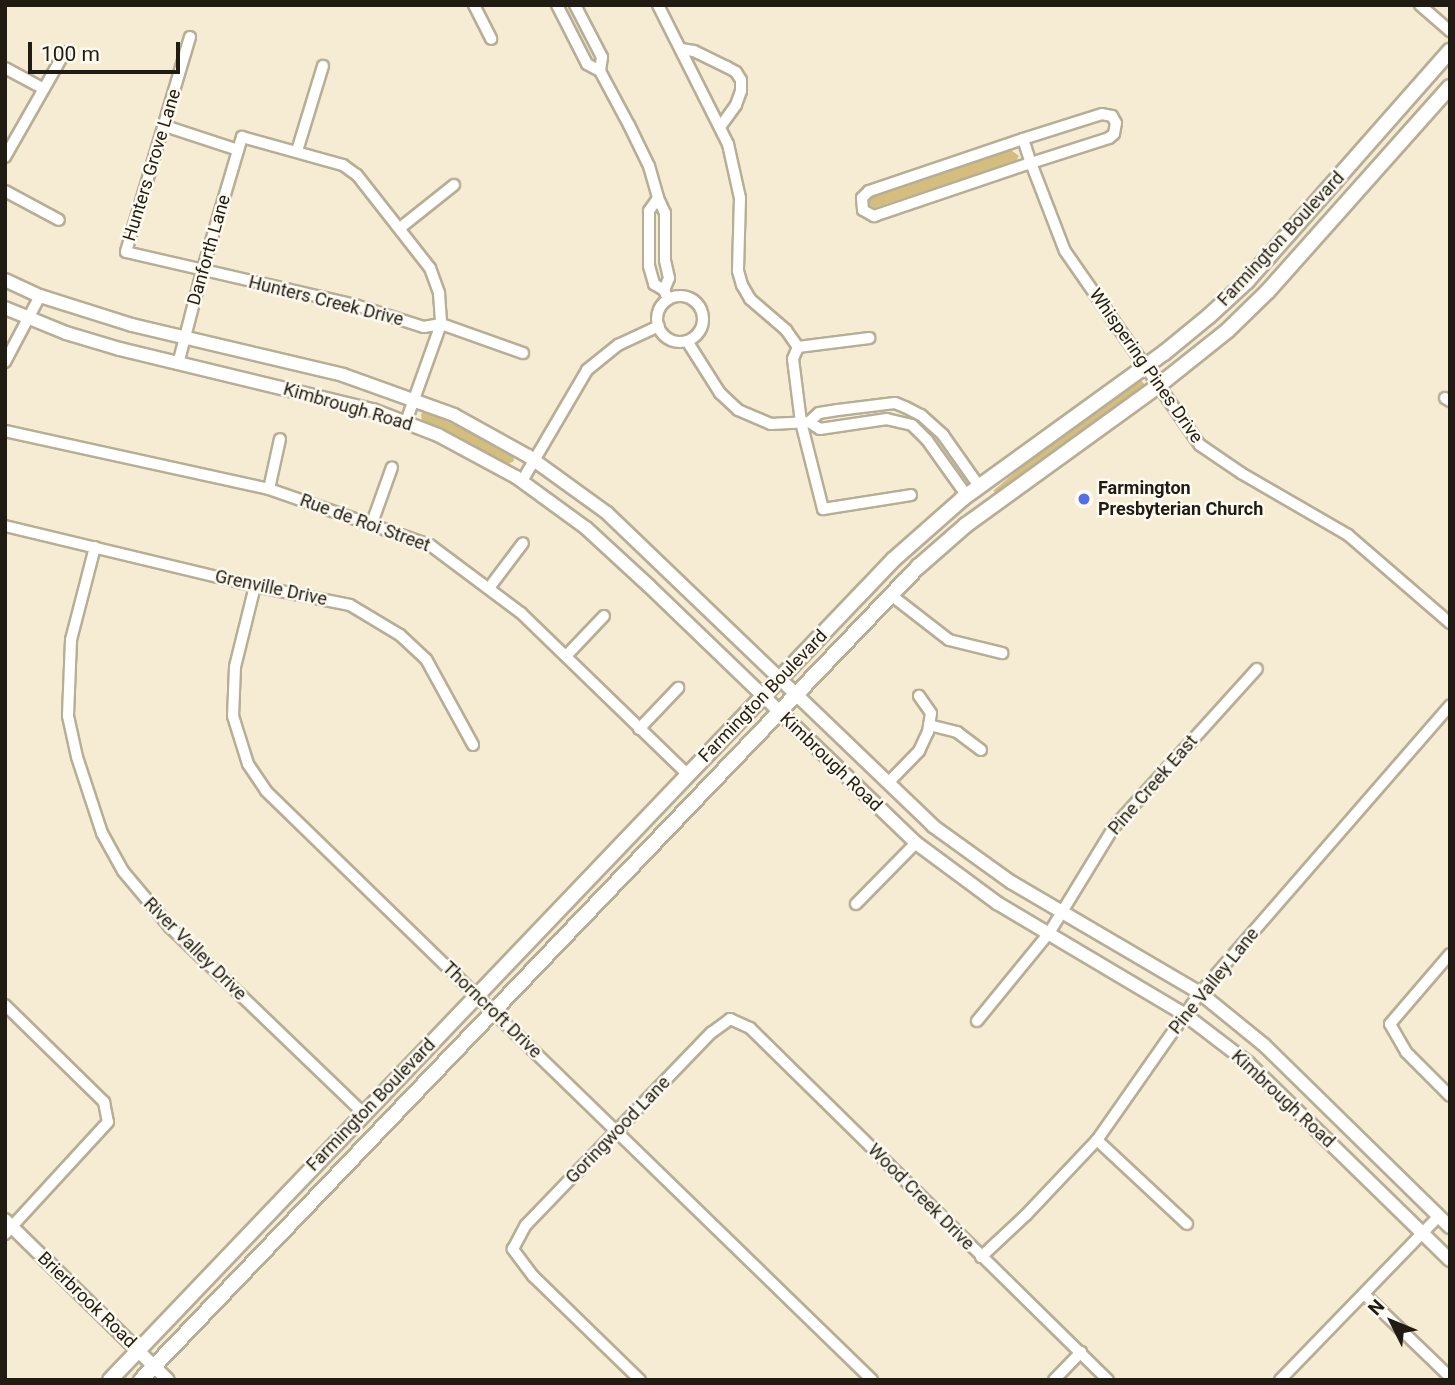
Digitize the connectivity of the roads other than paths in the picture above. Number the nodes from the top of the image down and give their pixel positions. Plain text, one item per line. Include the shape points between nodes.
1 (474, 5) edge
2 (557, 5) edge
3 (575, 5) edge
4 (658, 5) edge
5 (1420, 5) edge
6 (1450, 32) edge
7 (190, 37) dead end
8 (491, 39) dead end
9 (681, 49) junction
10 (1450, 51) edge
11 (65, 52) dead end
12 (323, 66) dead end
13 (5, 68) edge
14 (600, 71) junction
15 (1450, 75) edge
16 (1450, 87) edge
17 (44, 89) junction
18 (165, 126) junction
19 (720, 127) junction
20 (1407, 135) junction
21 (1023, 139) junction
22 (238, 150) junction
23 (298, 151) junction
24 (5, 157) edge
25 (1031, 163) junction
26 (454, 185) dead end
27 (5, 191) edge
28 (658, 198) junction
29 (59, 220) dead end
30 (400, 228) junction
31 (126, 252) joint
32 (665, 258) junction
33 (649, 259) junction
34 (202, 272) junction
35 (5, 280) edge
36 (666, 294) junction
37 (40, 296) junction
38 (5, 308) edge
39 (29, 319) junction
40 (441, 324) junction
41 (659, 326) junction
42 (184, 338) junction
43 (869, 338) dead end
44 (687, 341) junction
45 (798, 348) junction
46 (523, 353) dead end
47 (5, 362) edge
48 (178, 364) junction
49 (1145, 366) junction
50 (1158, 386) junction
51 (414, 399) junction
52 (406, 422) junction
53 (805, 422) junction
54 (5, 431) edge
55 (280, 439) dead end
56 (535, 460) junction
57 (391, 467) dead end
58 (522, 481) junction
59 (269, 489) junction
60 (911, 495) dead end
61 (967, 496) junction
62 (986, 497) junction
63 (372, 523) junction
64 (5, 526) edge
65 (523, 543) dead end
66 (95, 547) junction
67 (255, 586) junction
68 (489, 588) junction
69 (891, 595) junction
70 (604, 616) dead end
71 (1450, 623) edge
72 (1002, 653) dead end
73 (566, 656) junction
74 (1257, 669) dead end
75 (779, 678) junction
76 (678, 688) dead end
77 (796, 695) junction
78 (762, 696) junction
79 (919, 696) dead end
80 (1450, 705) edge
81 (780, 713) junction
82 (929, 725) junction
83 (639, 729) junction
84 (473, 745) dead end
85 (981, 750) dead end
86 (687, 774) junction
87 (888, 783) junction
88 (916, 843) junction
89 (856, 904) dead end
90 (1064, 912) junction
91 (1049, 933) junction
92 (1450, 954) edge
93 (1200, 993) junction
94 (476, 995) junction
95 (5, 1005) edge
96 (493, 1011) junction
97 (1184, 1014) junction
98 (730, 1019) joint
99 (977, 1021) dead end
100 (1450, 1096) edge
101 (363, 1113) junction
102 (380, 1129) junction
103 (617, 1132) junction
104 (1097, 1140) junction
105 (1439, 1216) junction
106 (1186, 1224) dead end
107 (7, 1227) edge
108 (1450, 1227) edge
109 (1422, 1233) junction
110 (981, 1257) junction
111 (1450, 1260) edge
112 (1364, 1294) junction
113 (138, 1350) junction
114 (1081, 1352) junction
115 (154, 1366) junction
116 (1450, 1377) edge
117 (110, 1380) edge
118 (141, 1380) edge
119 (168, 1380) edge
120 (640, 1380) edge
121 (872, 1380) edge
122 (1054, 1380) edge
123 (1108, 1380) edge
124 (1280, 1380) edge

1 - 8 street
2 - 14 street via 587,64
3 - 14 street via 602,57
4 - 9 street
5 - 6 street
7 - 18 street, Hunters Grove Lane
9 - 19 street
9 - 19 street via 727,67 741,80 736,105
10 - 49 main road, Farmington Boulevard via 1247,281
11 - 17 street
12 - 23 street
13 - 17 street
14 - 28 street via 641,148
15 - 20 main road
16 - 20 main road, Farmington Boulevard
17 - 24 street
18 - 22 street
18 - 31 street, Hunters Grove Lane
19 - 45 street via 737,176 742,285
20 - 50 main road, Farmington Boulevard via 1246,313
21 - 25 street, Whispering Pines Drive
21 - 25 street via 1102,114 1116,122 1109,138
21 - 25 street via 869,191 862,206 874,216
22 - 23 street, Danforth Lane via 242,137
22 - 34 street, Danforth Lane
23 - 30 street via 343,165 357,175
25 - 49 street, Whispering Pines Drive via 1065,251
26 - 30 street
27 - 29 street
28 - 32 street via 665,213
28 - 33 street via 649,211
30 - 40 street via 430,268 441,301
31 - 34 street, Hunters Creek Drive
32 - 33 street
32 - 36 street
33 - 36 street via 654,284
34 - 40 street, Hunters Creek Drive via 355,306 424,327
34 - 42 street, Danforth Lane
35 - 37 street, Kimbrough Road
36 - 41 street
36 - 44 street via 685,296 702,310 702,326
37 - 39 street
37 - 42 street, Kimbrough Road
38 - 39 street, Kimbrough Road
39 - 47 street
39 - 48 street, Kimbrough Road
40 - 46 street, Hunters Creek Drive
40 - 51 street
41 - 44 street via 673,340
41 - 56 street via 618,345 587,370
42 - 48 street, Danforth Lane
42 - 51 street, Kimbrough Road via 343,375
43 - 45 street
44 - 53 street via 720,393 738,410 771,424
45 - 53 street via 793,359
48 - 52 street, Kimbrough Road
49 - 50 street, Whispering Pines Drive
49 - 62 main road, Farmington Boulevard via 1059,429
50 - 62 main road, Farmington Boulevard
50 - 71 street, Whispering Pines Drive via 1200,445 1348,535
51 - 52 street
51 - 56 street, Kimbrough Road via 454,415
52 - 58 street, Kimbrough Road
53 - 60 street via 823,509
53 - 61 street via 820,429 887,419 912,425
53 - 62 street via 819,413 838,410 895,403 905,407 943,435
54 - 59 street, Rue de Roi Street
55 - 59 street
56 - 58 street
56 - 75 street, Kimbrough Road via 607,513
57 - 63 street
58 - 78 street, Kimbrough Road via 586,528
59 - 63 street, Rue de Roi Street
61 - 62 main road, Farmington Boulevard
61 - 75 main road, Farmington Boulevard via 894,559
62 - 69 main road, Farmington Boulevard
63 - 68 street, Rue de Roi Street via 430,545
64 - 66 street, Grenville Drive
65 - 68 street
66 - 67 street, Grenville Drive
66 - 101 street, River Valley Drive via 71,640 68,716 102,834 130,880 170,927
67 - 84 street, Grenville Drive via 350,605 400,635 426,659
67 - 94 street, Thorncroft Drive via 234,680 233,716 248,764 266,791
68 - 73 street, Rue de Roi Street
69 - 72 street via 949,640
69 - 77 main road, Farmington Boulevard
70 - 73 street
73 - 83 street, Rue de Roi Street
74 - 90 street, Pine Creek East via 1114,827
75 - 77 street, Kimbrough Road
75 - 78 main road, Farmington Boulevard
76 - 83 street
77 - 81 main road, Farmington Boulevard
77 - 87 street, Kimbrough Road
78 - 81 street, Kimbrough Road
78 - 86 main road, Farmington Boulevard
79 - 82 street via 931,713
80 - 93 street, Pine Valley Lane
81 - 88 street, Kimbrough Road
81 - 96 main road, Farmington Boulevard
82 - 85 street via 957,732
82 - 87 street via 919,751
83 - 86 street, Rue de Roi Street
86 - 94 main road, Farmington Boulevard
87 - 90 street, Kimbrough Road via 933,826 1011,882
88 - 89 street
88 - 91 street, Kimbrough Road
90 - 91 street, Pine Creek East
90 - 93 street, Kimbrough Road
91 - 97 street, Kimbrough Road
91 - 99 street, Pine Creek East
92 - 100 street via 1390,1024 1406,1052
93 - 97 street, Pine Valley Lane
93 - 105 street, Kimbrough Road via 1264,1045
94 - 96 street, Thorncroft Drive
94 - 101 main road, Farmington Boulevard
95 - 107 street via 104,1102 108,1122
96 - 102 main road, Farmington Boulevard
96 - 103 street, Thorncroft Drive
97 - 104 street, Pine Valley Lane
97 - 109 street, Kimbrough Road via 1248,1063
98 - 103 street, Goringwood Lane via 712,1032
98 - 110 street, Wood Creek Drive via 750,1028
101 - 102 street
101 - 113 main road, Farmington Boulevard
102 - 115 main road, Farmington Boulevard
103 - 120 street, Goringwood Lane via 526,1225 513,1249 533,1276
103 - 121 street, Thorncroft Drive
104 - 106 street
104 - 110 street, Pine Valley Lane
105 - 108 street, Kimbrough Road
105 - 109 street
107 - 113 street, Brierbrook Road
109 - 111 street, Kimbrough Road
109 - 112 street
110 - 114 street, Wood Creek Drive
112 - 116 street
112 - 124 street
113 - 115 street, Brierbrook Road
113 - 117 main road, Farmington Boulevard
114 - 122 street
114 - 123 street, Wood Creek Drive
115 - 118 main road, Farmington Boulevard
115 - 119 street, Brierbrook Road

